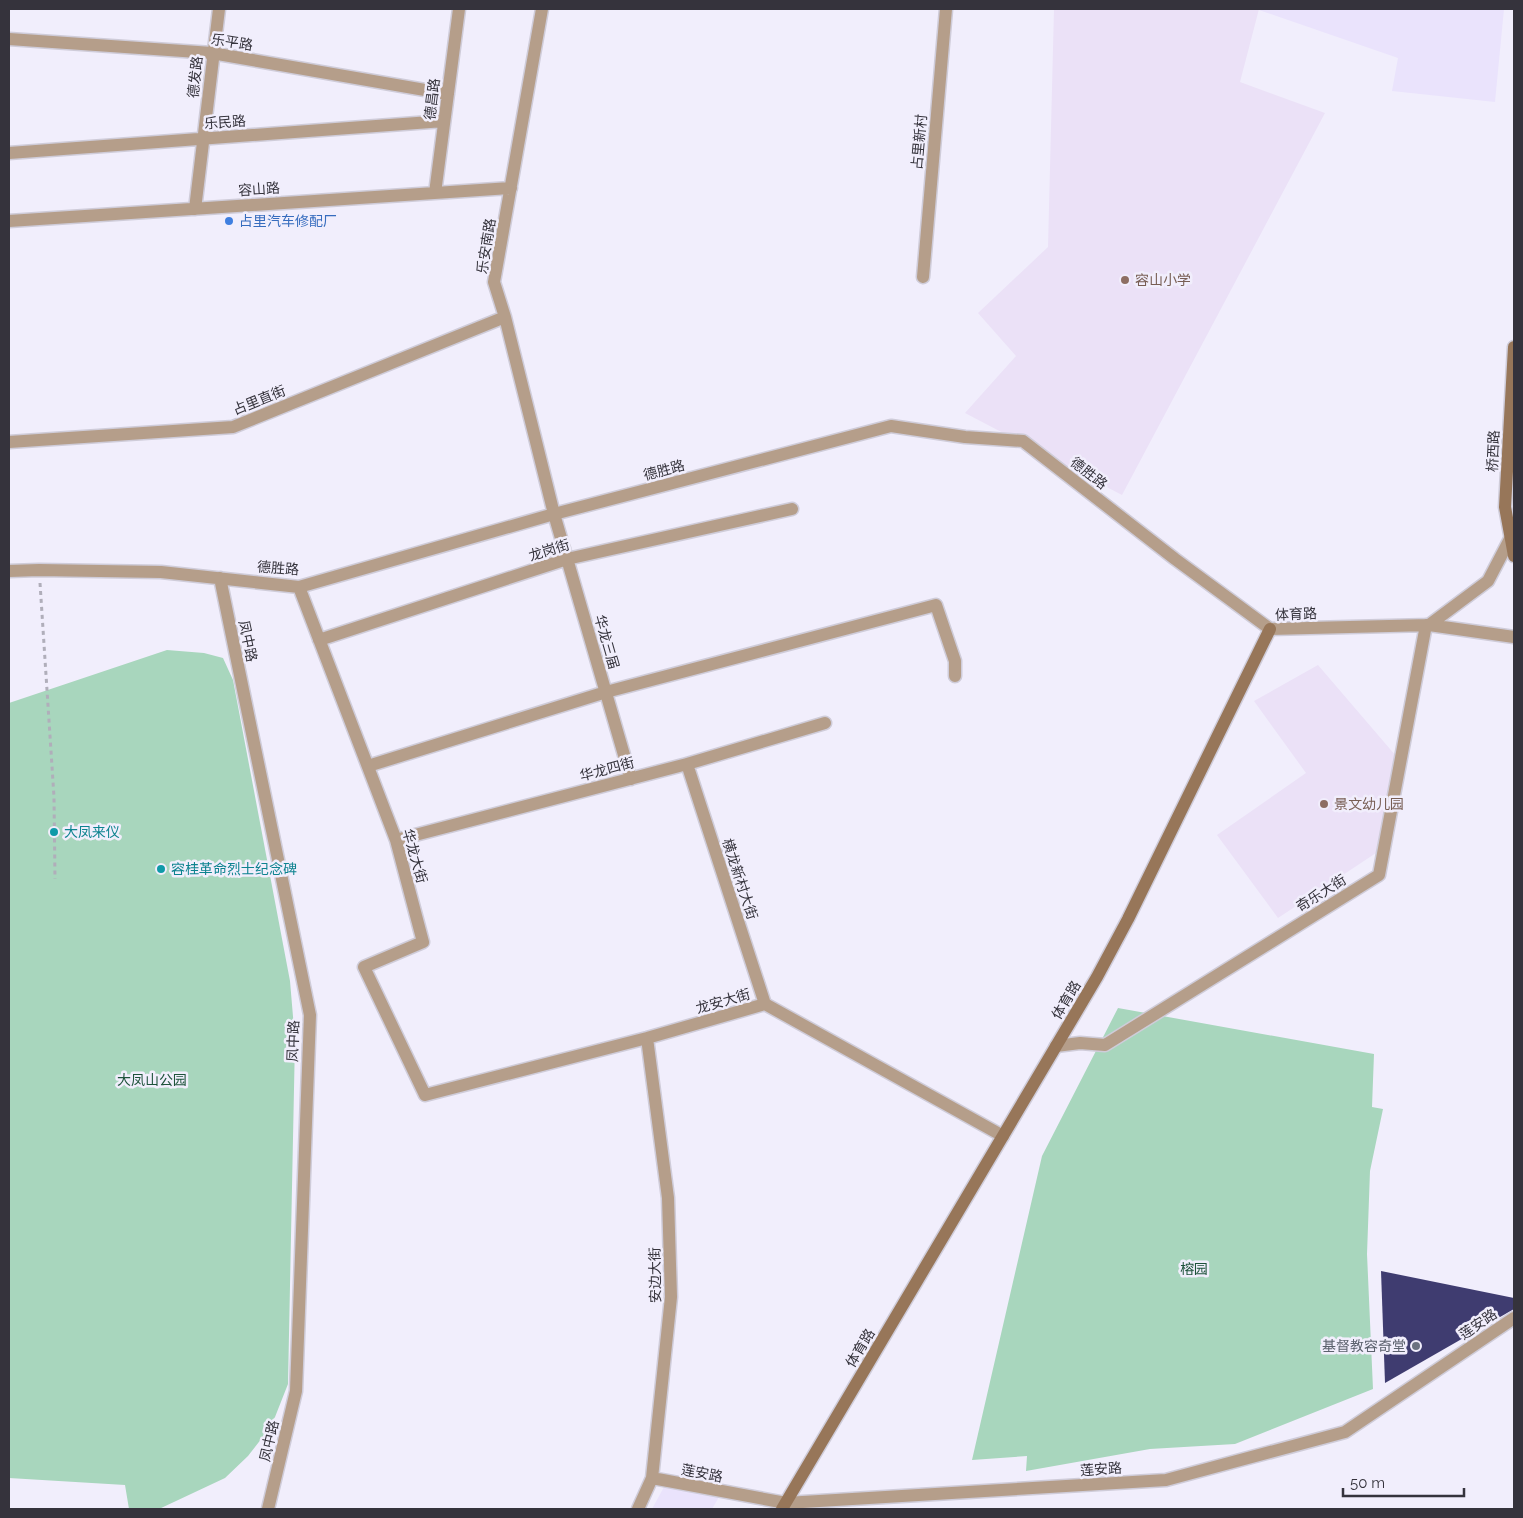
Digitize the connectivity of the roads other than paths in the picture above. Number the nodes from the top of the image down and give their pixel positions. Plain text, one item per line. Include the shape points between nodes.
1 (219, 9) edge
2 (459, 9) edge
3 (542, 9) edge
4 (946, 9) edge
5 (9, 39) edge
6 (212, 53) junction
7 (448, 94) junction
8 (444, 121) junction
9 (9, 153) edge
10 (511, 188) junction
11 (435, 193) junction
12 (195, 209) junction
13 (9, 221) edge
14 (922, 277) dead end
15 (505, 317) junction
16 (1514, 347) edge
17 (9, 442) edge
18 (792, 509) dead end
19 (554, 514) junction
20 (1511, 537) junction
21 (1514, 556) edge
22 (567, 559) junction
23 (9, 571) edge
24 (220, 578) junction
25 (299, 587) junction
26 (1427, 625) junction
27 (1270, 629) junction
28 (1514, 637) edge
29 (319, 640) junction
30 (955, 676) dead end
31 (606, 692) junction
32 (826, 723) dead end
33 (687, 764) junction
34 (368, 766) junction
35 (631, 779) junction
36 (396, 840) junction
37 (765, 1004) junction
38 (647, 1038) junction
39 (1056, 1046) junction
40 (425, 1095) joint
41 (1003, 1136) junction
42 (1514, 1318) edge
43 (652, 1478) junction
44 (784, 1506) edge
45 (268, 1509) edge
46 (638, 1509) edge

1 - 6 street, 德发路
2 - 7 street, 德昌路
3 - 10 street, 乐安南路
4 - 14 street, 占里新村
5 - 6 street, 乐平路
6 - 7 street, 乐平路
6 - 12 street, 德发路
7 - 8 street, 德昌路
8 - 9 street, 乐民路
8 - 11 street, 德昌路
10 - 11 street, 容山路
10 - 15 street, 乐安南路 via 494,282
11 - 12 street, 容山路
12 - 13 street, 容山路
15 - 17 street, 占里直街 via 232,427
15 - 19 street, 乐安南路
16 - 20 street, 桥西路 via 1505,507
18 - 22 street, 龙岗街
19 - 22 street, 华龙三届
19 - 25 street, 德胜路
19 - 27 street, 德胜路 via 891,426 965,437 1023,441
20 - 21 street, 桥西路
20 - 26 street via 1488,581
22 - 29 street, 龙岗街
22 - 31 street, 华龙三届
23 - 24 street, 德胜路 via 161,572
24 - 25 street, 德胜路
24 - 45 street, 凤中路 via 310,1015 296,1391
25 - 29 street, 华龙大街
26 - 27 street, 体育路
26 - 28 street, 体育路
26 - 39 street, 奇乐大街 via 1379,875 1105,1045 1080,1043
27 - 39 street, 体育路 via 1128,919
29 - 34 street, 华龙大街
30 - 31 street via 955,662 936,605
31 - 34 street
31 - 35 street, 华龙三届
32 - 33 street, 华龙四街
33 - 35 street, 华龙四街
33 - 37 street, 横龙新村大街
34 - 36 street, 华龙大街
35 - 36 street, 华龙四街
36 - 40 street, 华龙大街 via 423,942 364,967
37 - 38 street, 龙安大街
37 - 41 street, 龙安大街
38 - 40 street, 龙安大街
38 - 43 street, 安边大街 via 668,1198 671,1298
39 - 41 street, 体育路
41 - 44 street, 体育路
42 - 44 street, 莲安路 via 1345,1432 1166,1480
43 - 44 street, 莲安路
43 - 46 street, 安边大街

